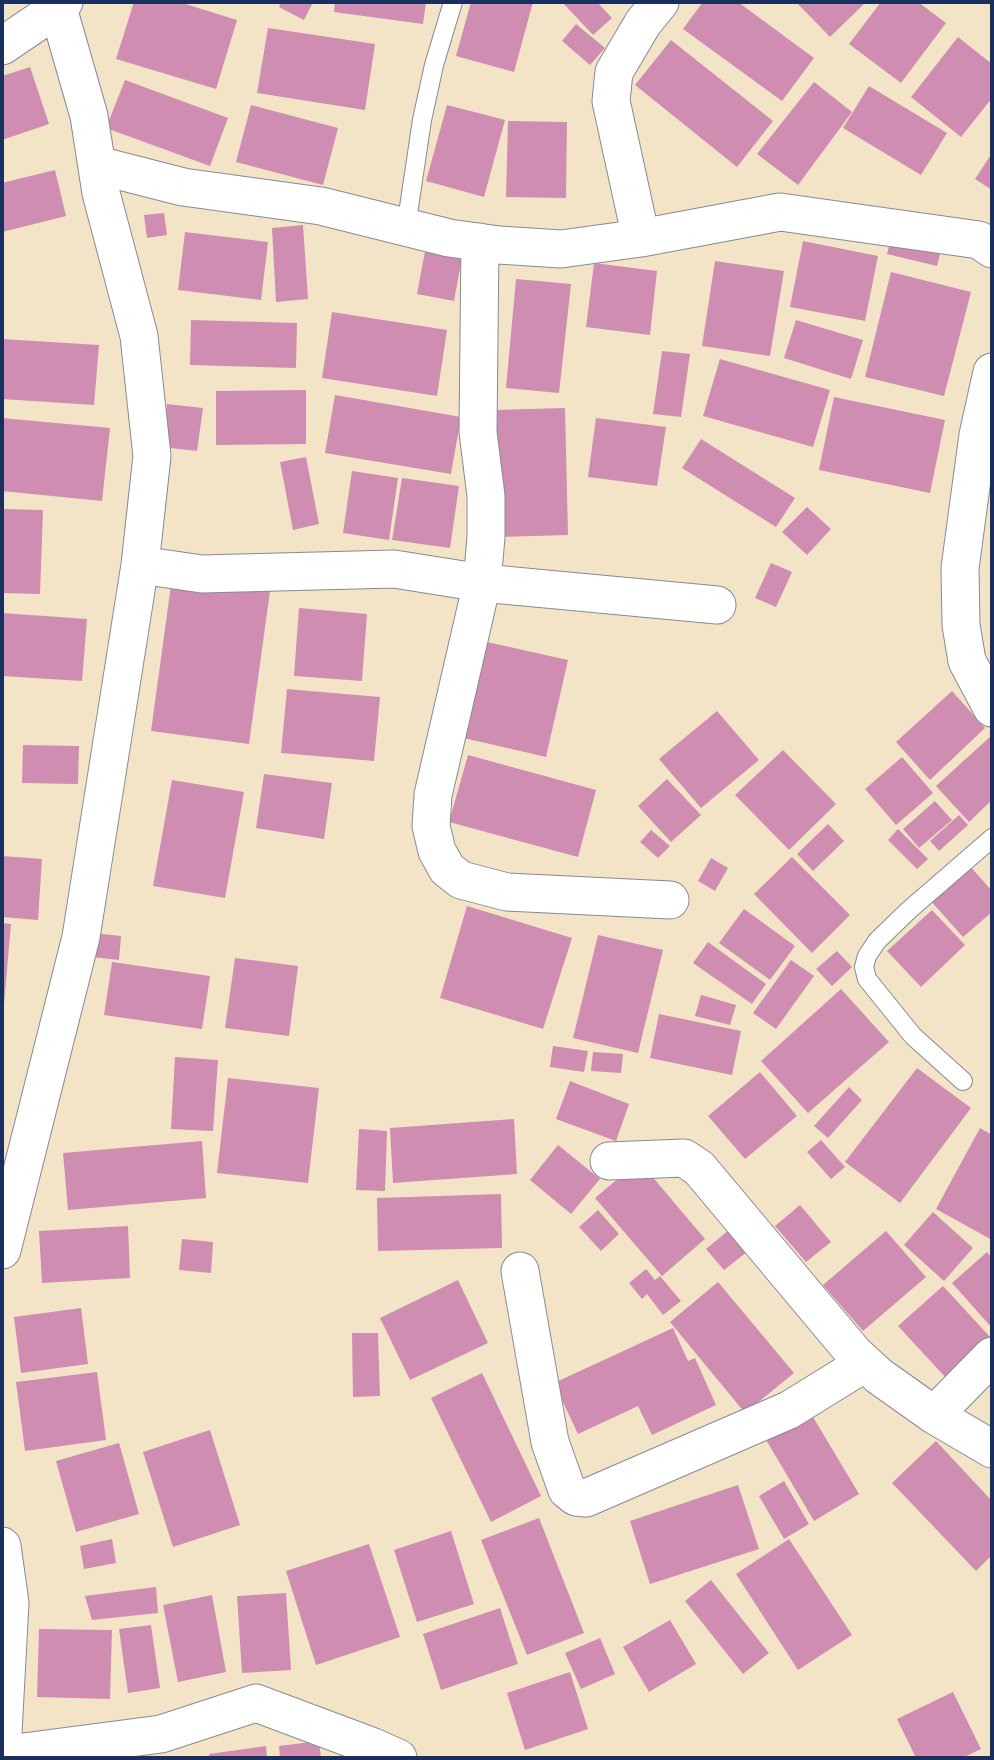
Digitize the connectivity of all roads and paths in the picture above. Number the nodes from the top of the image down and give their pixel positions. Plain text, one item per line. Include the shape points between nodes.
1 (453, 2) edge
2 (660, 2) edge
3 (61, 5) edge
4 (2, 46) edge
5 (97, 165) junction
6 (406, 227) junction
7 (641, 238) junction
8 (480, 242) junction
9 (992, 249) edge
10 (992, 372) edge
11 (140, 565) junction
12 (482, 583) junction
13 (717, 605) dead end
14 (992, 708) edge
15 (992, 838) edge
16 (670, 900) dead end
17 (963, 1081) dead end
18 (609, 1161) dead end
19 (2, 1250) edge
20 (520, 1272) dead end
21 (992, 1356) edge
22 (865, 1363) junction
23 (934, 1415) junction
24 (992, 1449) edge
25 (2, 1546) edge
26 (2, 1753) edge
27 (398, 1758) edge

1 - 6 lane via 422,120
2 - 7 street via 614,72 611,101
3 - 4 street
3 - 5 street
5 - 6 street via 183,187 321,206
5 - 11 street via 139,336 152,456
6 - 8 street
7 - 8 street via 561,249
7 - 9 street via 780,212 979,240
8 - 12 street via 478,432 486,496
10 - 14 street via 978,435 960,568 967,661
11 - 12 street via 202,574 394,569
11 - 19 street via 81,937
12 - 13 street
12 - 16 street via 433,795 431,826 447,869 461,880 507,892
15 - 17 lane via 877,942 864,967 867,979 913,1035
18 - 22 street via 684,1158 699,1168
20 - 22 street via 550,1441 567,1490 576,1497 586,1498 789,1410
21 - 23 street
22 - 23 street
23 - 24 street
25 - 26 street via 10,1603
26 - 27 street via 160,1734 256,1703

